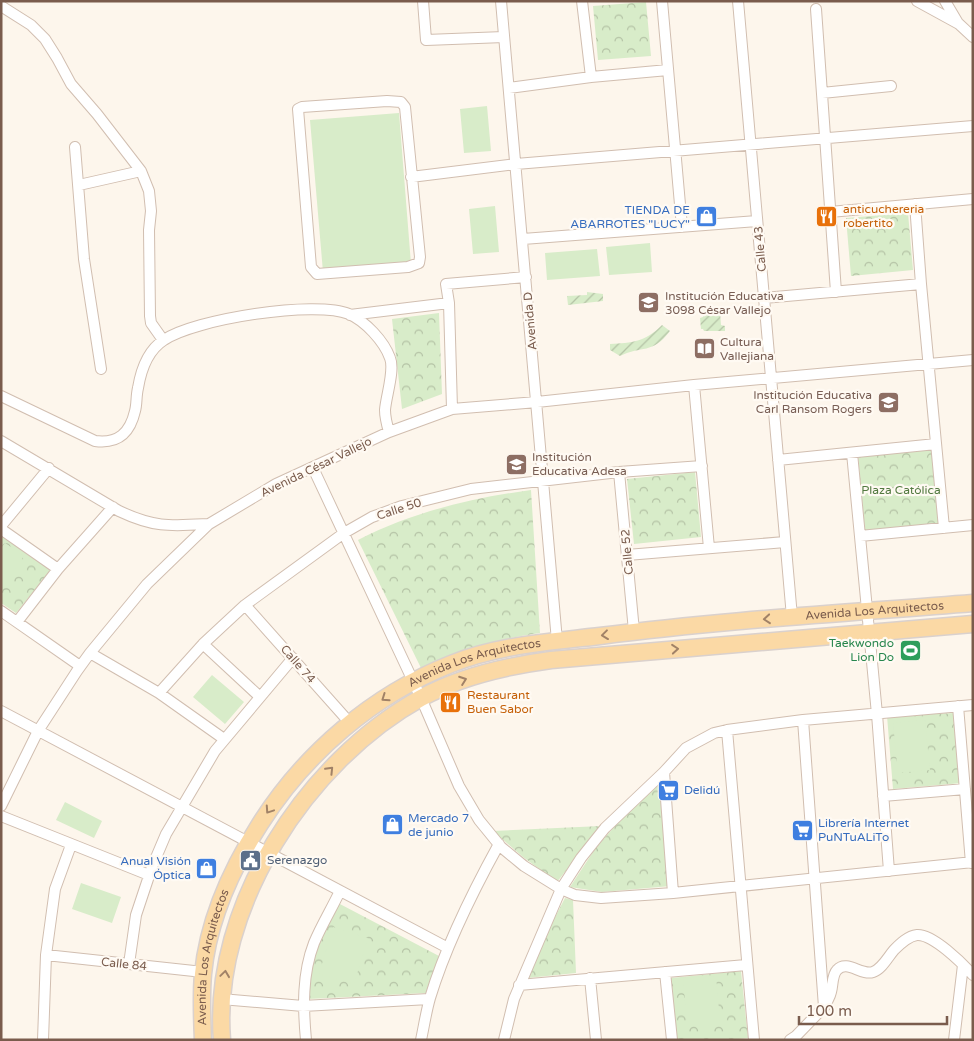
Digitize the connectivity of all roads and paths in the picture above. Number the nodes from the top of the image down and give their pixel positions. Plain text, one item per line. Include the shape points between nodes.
1 (423, 1) edge
2 (501, 1) edge
3 (582, 1) edge
4 (662, 1) edge
5 (738, 1) edge
6 (917, 1) edge
7 (945, 1) edge
8 (1, 6) edge
9 (816, 9) dead end
10 (959, 24) junction
11 (504, 37) junction
12 (973, 37) edge
13 (668, 70) junction
14 (591, 77) junction
15 (891, 86) dead end
16 (509, 88) junction
17 (822, 93) junction
18 (973, 126) edge
19 (825, 138) junction
20 (750, 144) junction
21 (75, 147) dead end
22 (676, 150) junction
23 (516, 164) junction
24 (140, 171) junction
25 (411, 176) junction
26 (79, 185) junction
27 (973, 199) edge
28 (915, 204) junction
29 (830, 212) junction
30 (757, 220) junction
31 (682, 227) junction
32 (523, 239) junction
33 (526, 277) junction
34 (921, 284) junction
35 (836, 292) junction
36 (764, 298) junction
37 (449, 303) junction
38 (350, 315) junction
39 (164, 340) junction
40 (973, 360) edge
41 (928, 364) junction
42 (101, 369) dead end
43 (771, 378) junction
44 (694, 385) junction
45 (1, 396) edge
46 (537, 402) junction
47 (452, 408) junction
48 (389, 432) junction
49 (1, 441) edge
50 (936, 444) junction
51 (852, 453) junction
52 (778, 460) junction
53 (702, 466) junction
54 (49, 468) junction
55 (313, 468) junction
56 (619, 472) junction
57 (542, 482) junction
58 (113, 507) junction
59 (210, 524) junction
60 (973, 525) edge
61 (1, 528) edge
62 (944, 528) junction
63 (344, 533) junction
64 (860, 536) junction
65 (785, 542) junction
66 (709, 548) junction
67 (627, 555) junction
68 (58, 569) junction
69 (973, 603) edge
70 (245, 604) junction
71 (1, 611) edge
72 (868, 611) junction
73 (792, 617) junction
74 (17, 622) junction
75 (973, 624) edge
76 (634, 631) junction
77 (869, 633) junction
78 (557, 641) junction
79 (203, 644) junction
80 (90, 652) junction
81 (293, 658) junction
82 (80, 666) junction
83 (414, 681) junction
84 (159, 693) junction
85 (260, 697) junction
86 (422, 698) junction
87 (973, 705) edge
88 (958, 706) junction
89 (1, 711) edge
90 (877, 714) junction
91 (803, 720) junction
92 (350, 723) junction
93 (727, 730) junction
94 (38, 731) junction
95 (224, 739) junction
96 (664, 772) junction
97 (965, 789) junction
98 (884, 796) junction
99 (1, 806) edge
100 (181, 806) junction
101 (1, 816) edge
102 (249, 841) junction
103 (499, 844) junction
104 (71, 845) junction
105 (269, 853) junction
106 (972, 862) edge
107 (889, 871) junction
108 (149, 875) junction
109 (815, 878) junction
110 (740, 886) junction
111 (561, 889) junction
112 (340, 891) junction
113 (673, 893) junction
114 (448, 948) junction
115 (46, 955) junction
116 (129, 964) junction
117 (746, 965) junction
118 (963, 965) junction
119 (203, 972) junction
120 (665, 972) junction
121 (973, 975) edge
122 (590, 978) junction
123 (519, 985) junction
124 (221, 999) junction
125 (429, 999) junction
126 (303, 1006) junction
127 (824, 1007) junction
128 (43, 1040) edge
129 (203, 1040) edge
130 (222, 1040) edge
131 (306, 1040) edge
132 (421, 1040) edge
133 (504, 1040) edge
134 (596, 1040) edge
135 (672, 1040) edge
136 (754, 1040) edge
137 (790, 1040) edge
138 (954, 1040) edge

1 - 11 street via 426,40
2 - 11 street, Avenida D
3 - 14 street
4 - 13 street
5 - 20 street, Calle 43
6 - 10 street
7 - 10 street
8 - 24 street via 45,39 71,84
9 - 17 street
10 - 12 street
11 - 16 street, Avenida D
13 - 14 street
13 - 22 street
14 - 16 street
15 - 17 street
16 - 23 street, Avenida D
17 - 19 street
18 - 19 street
19 - 20 street
19 - 29 street
20 - 22 street
20 - 30 street, Calle 43
21 - 26 street
22 - 23 street
22 - 31 street
23 - 25 street
23 - 32 street, Avenida D
24 - 26 street
24 - 39 street via 149,191 151,211 150,316 151,323
25 - 25 street via 419,262 399,268 317,274 313,271 310,267 300,107 388,100 401,102 405,107
26 - 42 street via 84,259
27 - 28 street
28 - 29 street
28 - 34 street
29 - 35 street
30 - 31 street
30 - 36 street, Calle 43
31 - 32 street
32 - 33 street, Avenida D
33 - 37 street via 446,284
33 - 46 street, Avenida D
34 - 35 street
34 - 41 street
35 - 36 street
36 - 43 street, Calle 43
37 - 38 street
37 - 47 street
38 - 39 street via 338,311 305,310 237,316 185,329
38 - 48 street via 365,325 391,359 385,412
39 - 45 street via 146,360 136,410 126,432 115,440 95,441
40 - 41 street, Avenida César Vallejo
41 - 43 street, Avenida César Vallejo
41 - 50 street
43 - 44 street, Avenida César Vallejo
43 - 52 street, Calle 43
44 - 46 street, Avenida César Vallejo
44 - 53 street
46 - 47 street, Avenida César Vallejo
46 - 57 street, Avenida D
47 - 48 street, Avenida César Vallejo
48 - 55 street, Avenida César Vallejo
49 - 54 street
50 - 51 street
50 - 62 street
51 - 52 street
51 - 64 street
52 - 65 street, Calle 43
53 - 56 street, Calle 50
53 - 66 street
54 - 58 street
54 - 61 street
55 - 59 street, Avenida César Vallejo via 276,484
55 - 63 street
56 - 57 street, Calle 50
56 - 67 street, Calle 52
57 - 63 street, Calle 50 via 471,489 402,506 372,517
57 - 78 street, Avenida D
58 - 59 street via 156,525
58 - 68 street
59 - 80 street, Avenida César Vallejo via 147,584
60 - 62 street
61 - 68 street
62 - 64 street
63 - 70 street, Calle 50
63 - 83 street
64 - 72 street
65 - 66 street
65 - 73 street, Calle 43
66 - 67 street
67 - 76 street, Calle 52
68 - 74 street
69 - 72 main road, Avenida Los Arquitectos
70 - 79 street, Calle 50
70 - 81 street, Calle 74
71 - 74 street
72 - 73 main road, Avenida Los Arquitectos
72 - 77 street
73 -> 76 main road, Avenida Los Arquitectos
74 - 82 street
75 - 77 main road, Avenida Los Arquitectos
76 -> 78 main road, Avenida Los Arquitectos
86 -> 77 main road, Avenida Los Arquitectos via 478,674 531,662
77 - 90 street
78 - 83 main road, Avenida Los Arquitectos via 477,655
79 - 84 street, Calle 50
79 - 85 street
80 - 82 street, Avenida César Vallejo
80 - 84 street
81 - 85 street
81 - 92 street, Calle 74
82 - 94 street, Avenida César Vallejo
83 - 86 street
83 -> 92 main road, Avenida Los Arquitectos
84 - 95 street
85 - 95 street
86 - 103 street via 459,786 479,820
105 -> 86 main road, Avenida Los Arquitectos via 318,783 355,744 393,714
87 - 88 street
88 - 90 street
88 - 97 street
89 - 94 street
90 - 91 street
90 - 98 street
91 - 93 street
91 - 109 street
92 -> 102 main road, Avenida Los Arquitectos via 322,747 288,784
93 - 96 street via 686,748
93 - 110 street
94 - 99 street, Avenida César Vallejo
94 - 100 street
95 - 100 street
96 - 111 street via 605,828
96 - 113 street
97 - 98 street
97 - 106 street
98 - 107 street
100 - 102 street
100 - 108 street
101 - 104 street
102 - 105 street
102 - 119 main road, Avenida Los Arquitectos via 223,897
103 - 111 street via 524,866
103 - 114 street
104 - 108 street
104 - 115 street via 55,889
105 - 112 street
124 -> 105 main road, Avenida Los Arquitectos via 237,922
106 - 107 street
107 - 109 street
108 - 116 street via 136,915
109 - 110 street
109 - 127 street
110 - 113 street
110 - 117 street
111 - 113 street via 575,895 601,898
111 - 123 street
112 - 114 street
112 - 126 street via 314,944 304,983
114 - 125 street
115 - 116 street, Calle 84
115 - 128 street
116 - 119 street, Calle 84
117 - 120 street
117 - 136 street
118 - 121 street
118 - 127 street via 928,938 916,935 904,940 873,972 840,967 835,971 831,993
118 - 138 street
119 - 129 main road, Avenida Los Arquitectos
120 - 122 street
120 - 135 street
122 - 123 street
122 - 134 street
123 - 133 street
124 - 126 street
124 - 130 main road, Avenida Los Arquitectos
125 - 126 street
125 - 132 street
126 - 131 street
127 - 137 street

